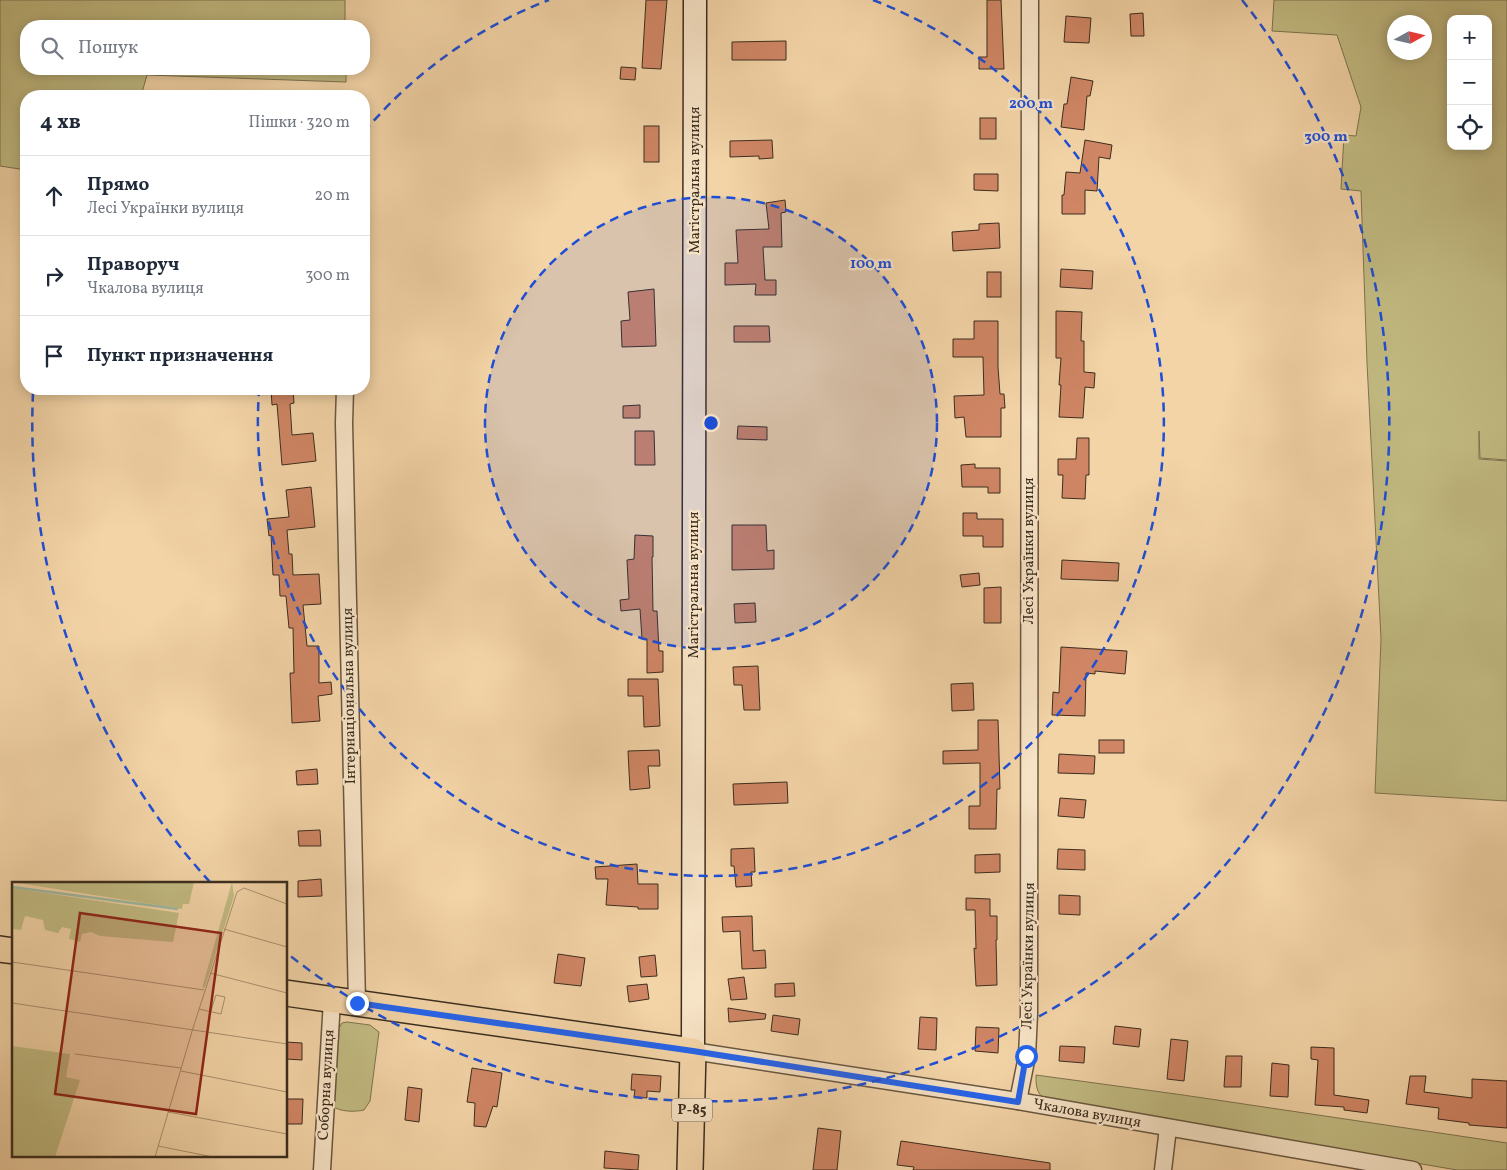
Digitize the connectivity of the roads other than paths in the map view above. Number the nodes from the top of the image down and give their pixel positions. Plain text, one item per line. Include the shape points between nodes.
1 (695, 0) edge
2 (1030, 0) edge
3 (345, 395) edge
4 (288, 993) edge
5 (332, 1000) junction
6 (357, 1003) junction
7 (693, 1051) junction
8 (1018, 1102) junction
9 (1168, 1128) junction
10 (322, 1170) edge
11 (690, 1170) edge
12 (1163, 1170) edge
13 (1413, 1170) edge

1 - 7 main road, Магістральна вулиця
2 - 8 street, Лесі Українки вулиця via 1029,1014
3 - 6 street, Інтернаціональна вулиця
4 - 5 main road, Чкалова вулиця
5 - 6 main road, Чкалова вулиця
5 - 10 street, Соборна вулиця
6 - 7 main road, Чкалова вулиця
7 - 8 street, Чкалова вулиця
7 - 11 main road, Магістральна вулиця / Р-85
8 - 9 street, Чкалова вулиця
9 - 12 street
9 - 13 street, Чкалова вулиця

